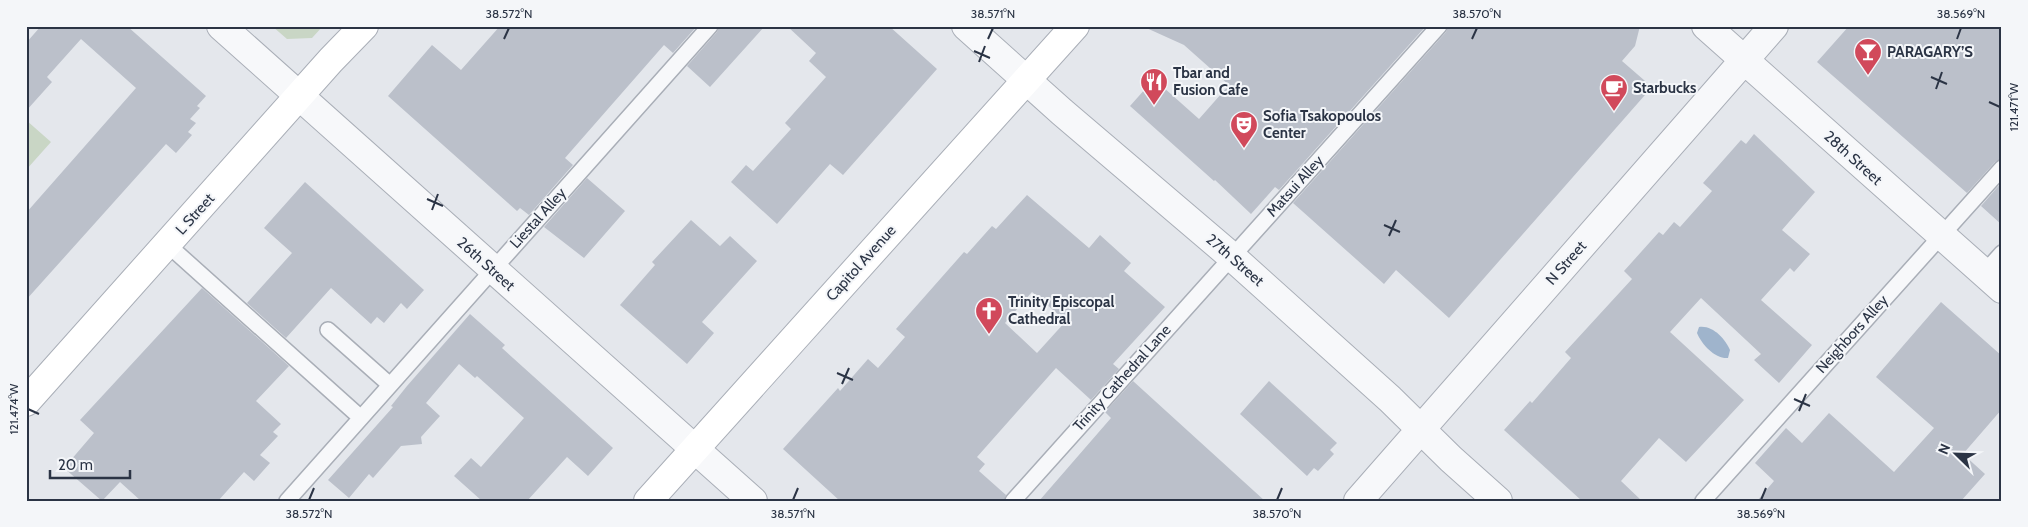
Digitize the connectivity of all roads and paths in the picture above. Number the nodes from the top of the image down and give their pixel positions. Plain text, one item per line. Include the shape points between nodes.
1 (221, 26) edge
2 (364, 26) edge
3 (710, 26) edge
4 (966, 26) edge
5 (1075, 26) edge
6 (1438, 26) edge
7 (1706, 26) edge
8 (1774, 26) edge
9 (1744, 60) junction
10 (1026, 80) junction
11 (300, 96) junction
12 (2002, 168) edge
13 (1941, 235) junction
14 (167, 244) junction
15 (2002, 253) edge
16 (1231, 256) junction
17 (492, 269) junction
18 (1993, 281) edge
19 (328, 330) dead end
20 (390, 385) junction
21 (26, 402) edge
22 (361, 418) junction
23 (1422, 429) junction
24 (694, 449) junction
25 (287, 501) edge
26 (648, 501) edge
27 (753, 501) edge
28 (1014, 501) edge
29 (1358, 501) edge
30 (1498, 501) edge
31 (1703, 501) edge

1 - 11 street, 26th Street
2 - 11 street, L Street
3 - 17 lane, Liestal Alley
4 - 10 street, 27th Street
5 - 10 street, Capitol Avenue
6 - 16 lane, Matsui Alley
7 - 9 street, 28th Street
8 - 9 street, N Street
9 - 13 street, 28th Street
9 - 23 street, N Street
10 - 16 street, 27th Street
10 - 24 street, Capitol Avenue
11 - 14 street, L Street
11 - 17 street, 26th Street
12 - 13 lane, Neighbors Alley
13 - 18 street, 28th Street
13 - 31 lane, Neighbors Alley
14 - 21 street, L Street
14 - 22 lane
15 - 18 lane
16 - 23 street, 27th Street
16 - 28 lane, Trinity Cathedral Lane
17 - 20 lane, Liestal Alley
17 - 24 street, 26th Street
19 - 20 lane
20 - 22 lane, Liestal Alley
22 - 25 lane, Liestal Alley
23 - 29 street, N Street
23 - 30 street, 27th Street
24 - 26 street, Capitol Avenue
24 - 27 street, 26th Street

